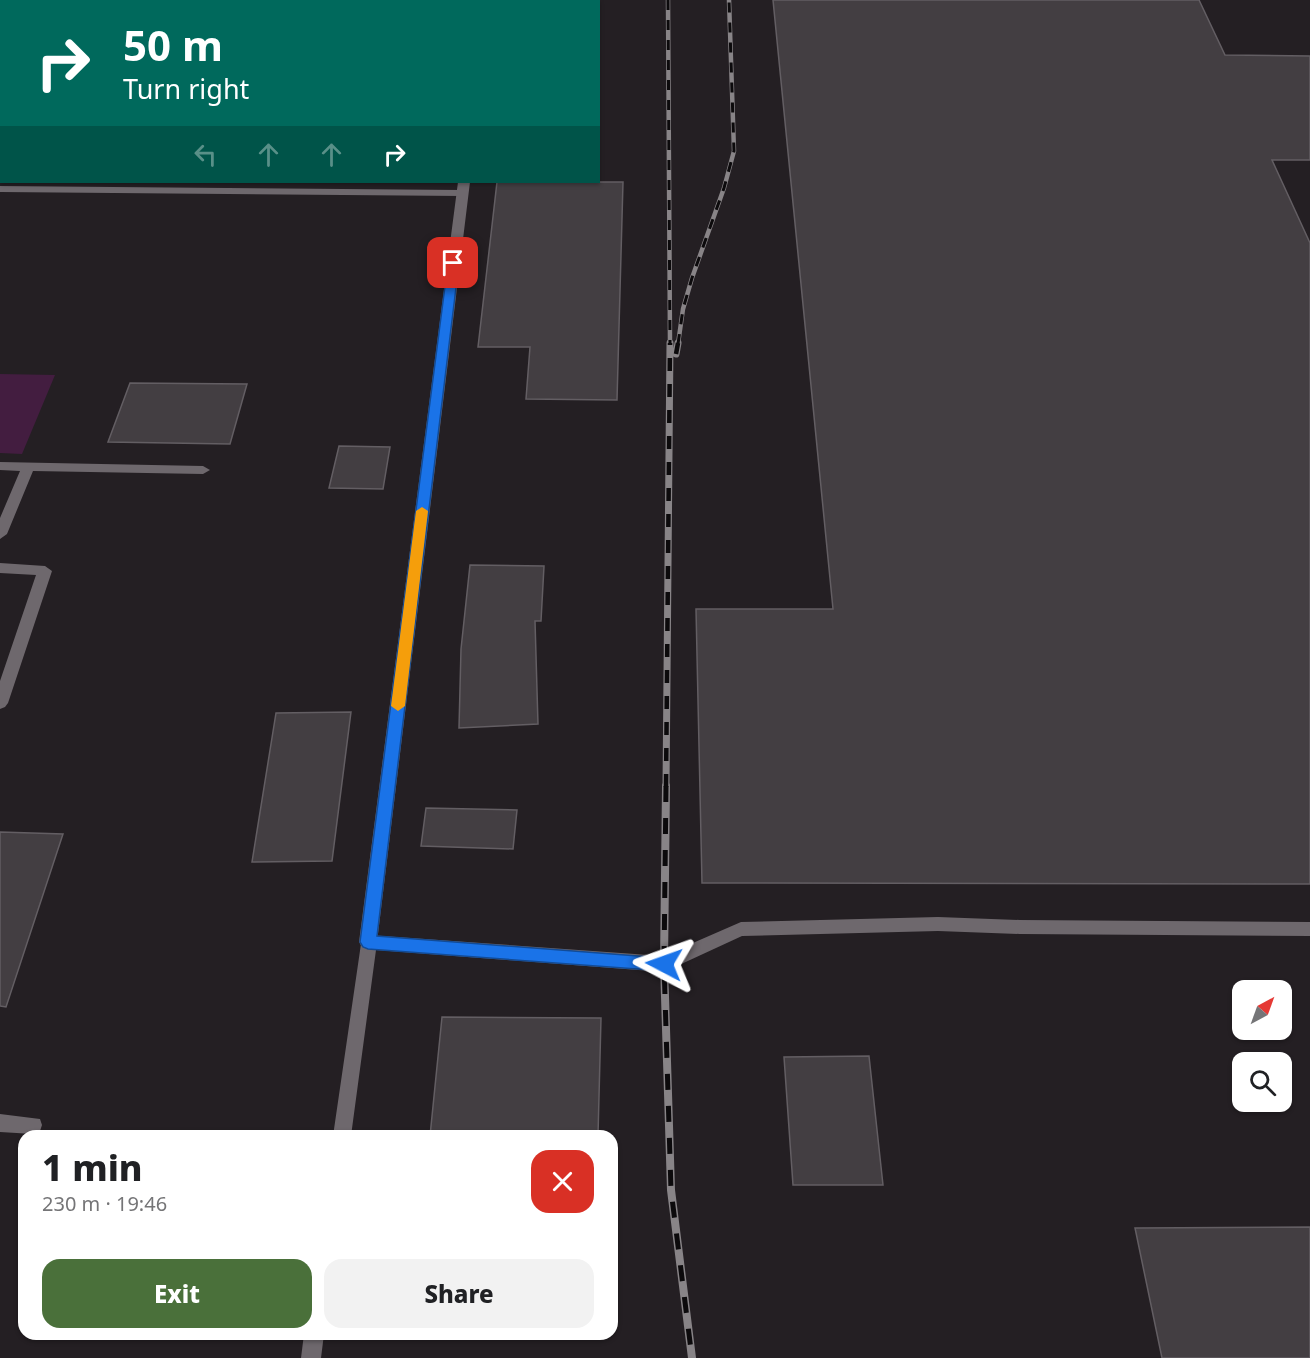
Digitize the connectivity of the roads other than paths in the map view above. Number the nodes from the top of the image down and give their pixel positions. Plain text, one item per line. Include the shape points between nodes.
1 (463, 187) edge
2 (0, 189) edge
3 (0, 466) edge
4 (28, 467) junction
5 (203, 470) dead end
6 (0, 534) edge
7 (0, 568) edge
8 (0, 703) edge
9 (1310, 929) edge
10 (368, 942) junction
11 (0, 1123) edge
12 (33, 1125) dead end
13 (343, 1130) edge
14 (313, 1340) edge
15 (311, 1358) edge

1 - 2 street
1 - 10 street
3 - 4 street
4 - 5 street
4 - 6 street
7 - 8 street via 45,571
9 - 10 street via 938,924 741,929 664,964
10 - 13 street
11 - 12 street
14 - 15 street

